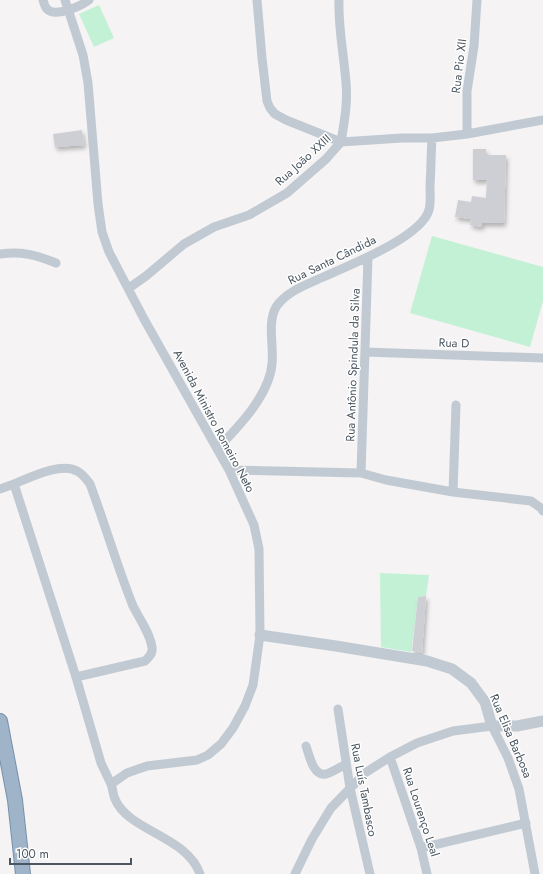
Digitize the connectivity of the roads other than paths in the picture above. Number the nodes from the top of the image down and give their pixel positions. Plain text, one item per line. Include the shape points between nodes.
1 (43, 0) edge
2 (65, 0) edge
3 (89, 0) edge
4 (257, 0) edge
5 (338, 0) edge
6 (477, 0) edge
7 (68, 9) junction
8 (543, 120) edge
9 (467, 134) junction
10 (432, 138) junction
11 (341, 142) junction
12 (0, 254) edge
13 (368, 257) junction
14 (56, 263) dead end
15 (129, 288) junction
16 (365, 352) junction
17 (543, 358) edge
18 (456, 405) dead end
19 (217, 449) junction
20 (229, 470) junction
21 (361, 473) junction
22 (14, 484) junction
23 (0, 489) edge
24 (453, 492) junction
25 (543, 511) edge
26 (260, 635) junction
27 (76, 677) junction
28 (338, 709) dead end
29 (543, 721) edge
30 (0, 722) edge
31 (492, 726) junction
32 (306, 746) dead end
33 (390, 757) junction
34 (346, 764) junction
35 (111, 784) junction
36 (350, 788) junction
37 (526, 823) junction
38 (421, 848) junction
39 (23, 874) edge
40 (200, 874) edge
41 (295, 874) edge
42 (370, 874) edge
43 (428, 874) edge
44 (534, 874) edge

1 - 7 street via 47,9 52,12 60,13
2 - 7 street, Avenida Ministro Romeiro Neto
3 - 7 street
4 - 11 street via 267,101 270,108 286,120
5 - 11 street via 346,84
6 - 9 street, Rua Pio XII via 474,46 467,91
7 - 15 street, Avenida Ministro Romeiro Neto via 83,55 88,83 102,232 109,252
8 - 9 street, Rua João XXIII
9 - 10 street, Rua João XXIII
10 - 11 street, Rua João XXIII
10 - 13 street, Rua Santa Cândida via 429,210 424,220 409,234
11 - 15 street, Rua João XXIII via 326,159 287,192 249,215 214,227 184,244
12 - 14 street via 24,253
13 - 16 street, Rua Antônio Spindula da Silva
13 - 19 street, Rua Santa Cândida via 300,288 284,298 276,308 272,322 272,365 268,381 258,400
15 - 19 street, Avenida Ministro Romeiro Neto
16 - 17 street, Rua D
16 - 21 street, Rua Antônio Spindula da Silva
18 - 24 street
19 - 20 street, Avenida Ministro Romeiro Neto
20 - 21 street
20 - 26 street, Avenida Ministro Romeiro Neto via 254,525 259,549
21 - 24 street
22 - 23 street
22 - 27 street
22 - 27 street via 67,467 84,476 90,484 134,607 151,642 152,650 145,661
24 - 25 street via 531,501
26 - 31 street, Rua Elisa Barbosa via 428,661 452,669 471,682 484,702
26 - 35 street, Avenida Ministro Romeiro Neto via 253,684 245,706 221,744 197,760 147,766 127,773
27 - 35 street via 101,763
28 - 34 street, Rua Luís Tambasco
29 - 31 street via 517,726
30 - 39 highway via 15,800
31 - 33 street via 453,731 417,743
31 - 37 street, Rua Elisa Barbosa via 508,758 519,790
32 - 34 street via 315,770 320,774
33 - 36 street via 365,773
33 - 38 street, Rua Lourenço Leal
34 - 36 street, Rua Luís Tambasco
35 - 40 street via 115,799 123,812 180,848 191,859
36 - 41 street via 331,808
36 - 42 street, Rua Luís Tambasco
37 - 38 street
37 - 44 street, Rua Elisa Barbosa
38 - 43 street, Rua Lourenço Leal

